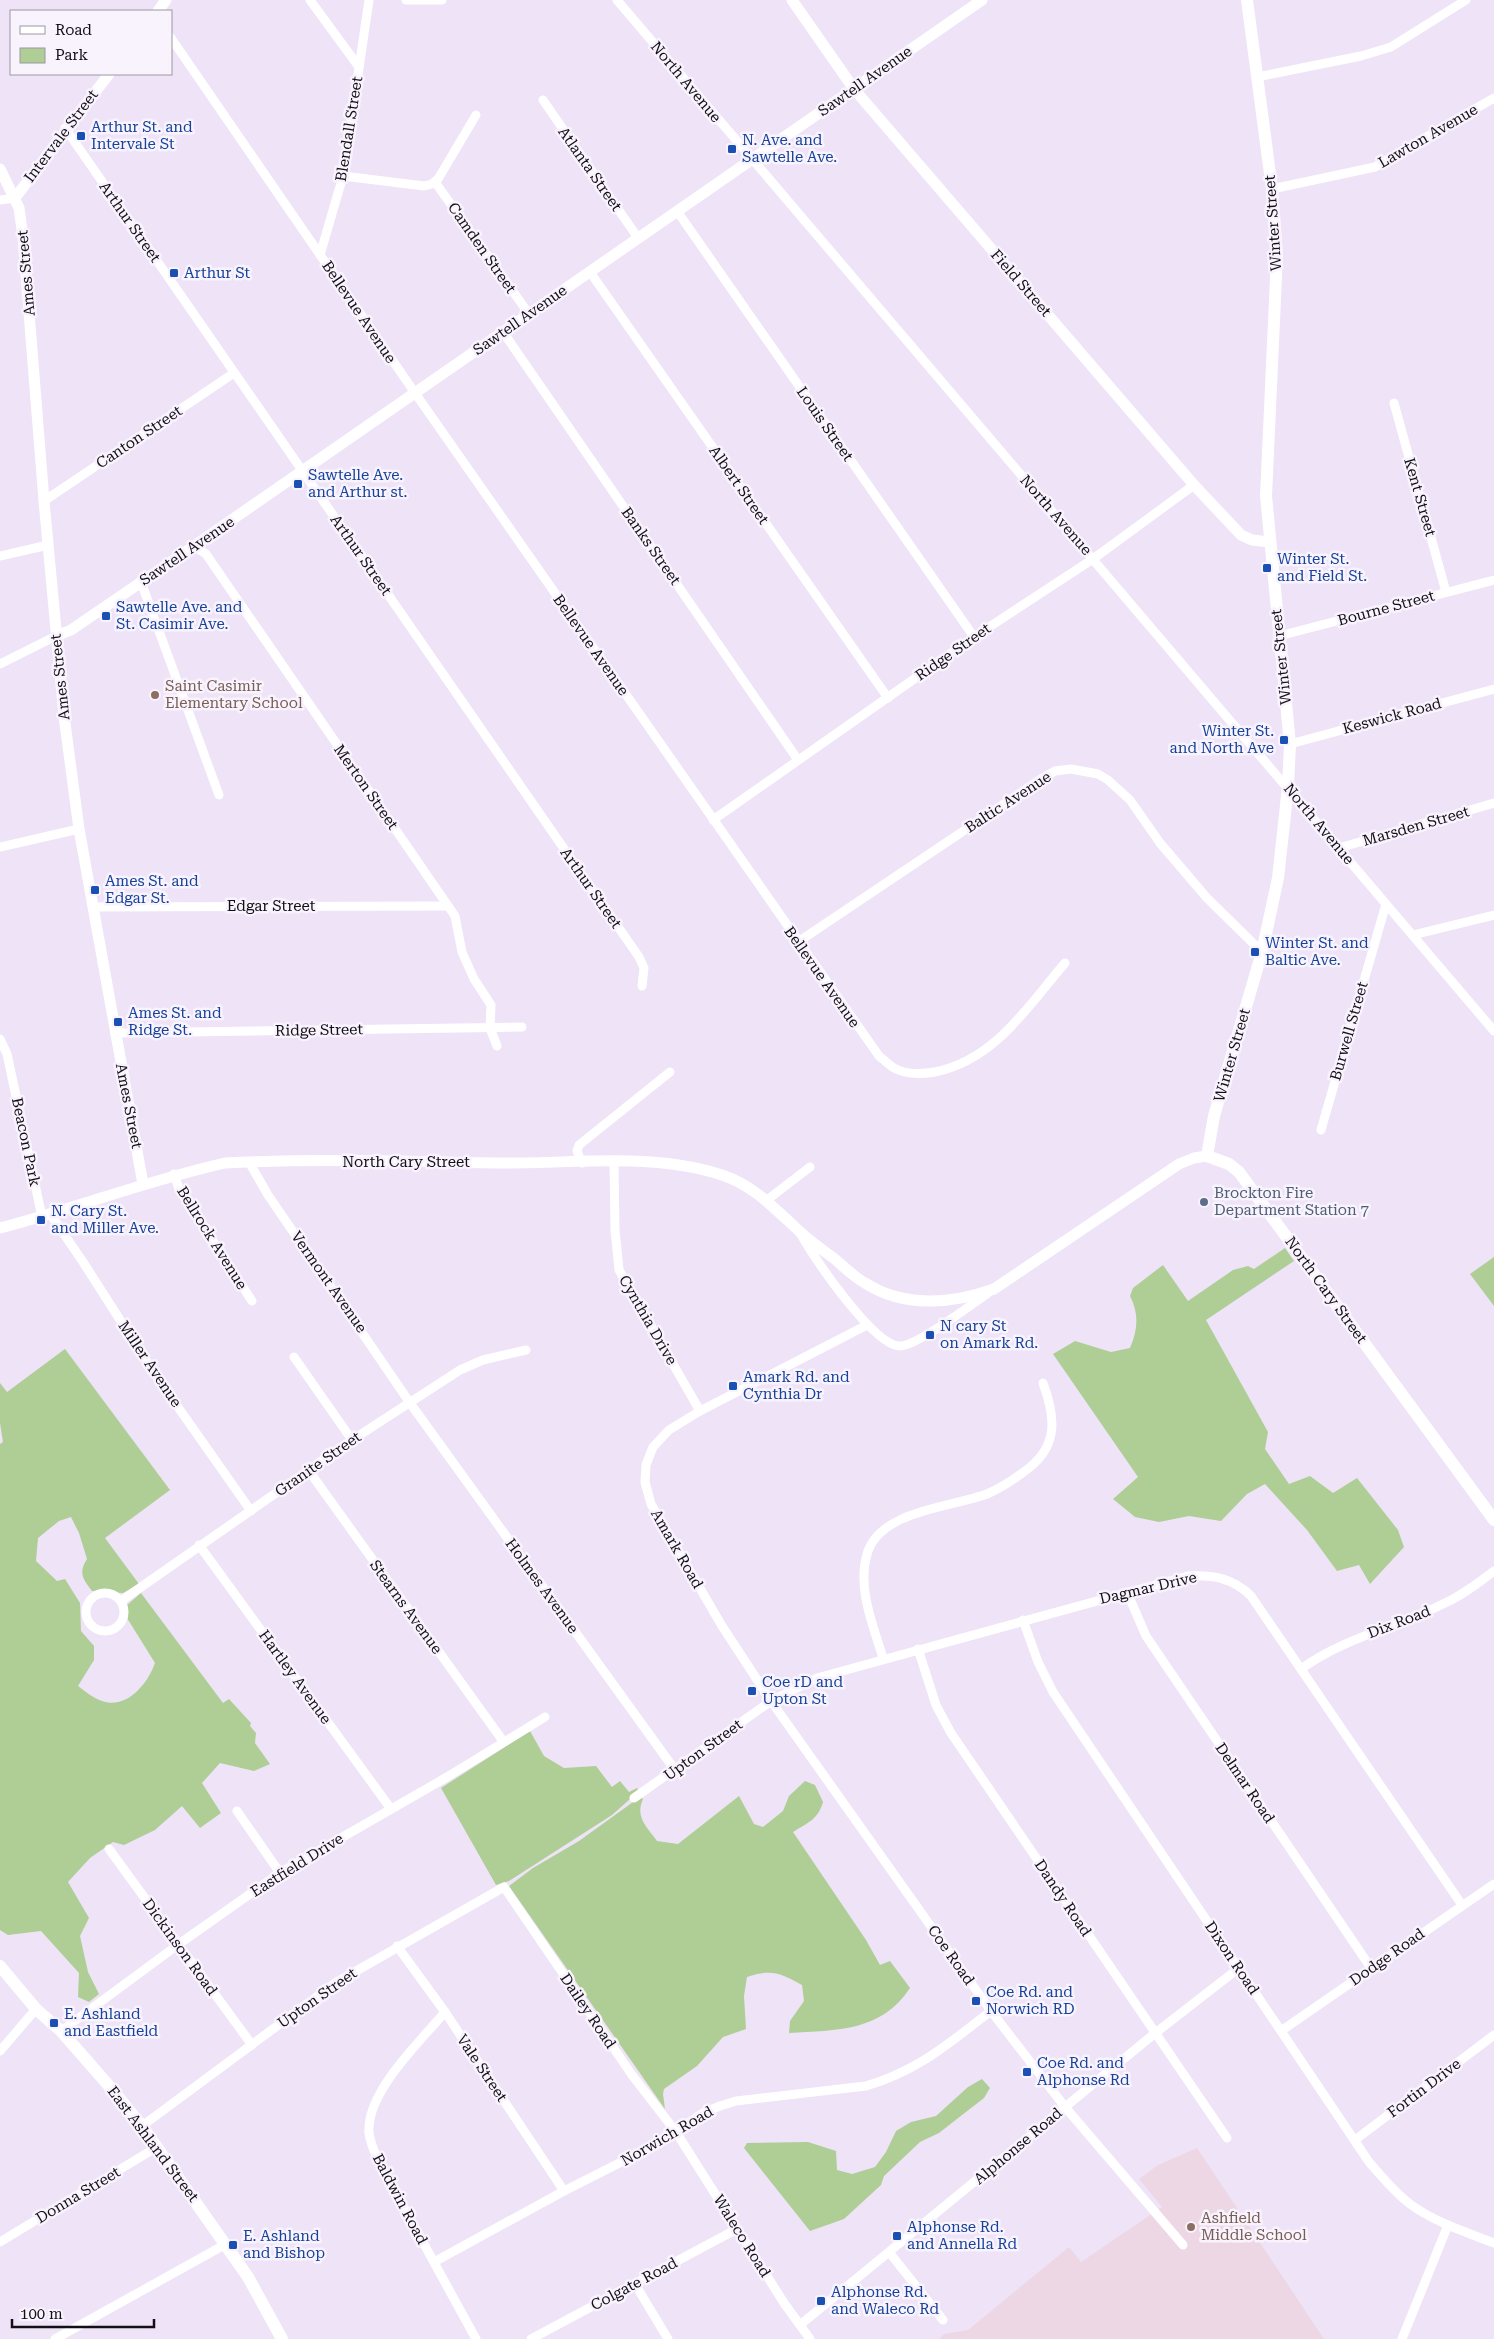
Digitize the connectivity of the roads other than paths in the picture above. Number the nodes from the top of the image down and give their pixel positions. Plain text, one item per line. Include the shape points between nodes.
1 (310, 0) edge
2 (369, 0) edge
3 (406, 0) edge
4 (442, 0) edge
5 (618, 0) edge
6 (792, 0) edge
7 (982, 0) edge
8 (1247, 0) edge
9 (1466, 0) edge
10 (172, 39) edge
11 (359, 67) junction
12 (108, 75) edge
13 (1257, 77) junction
14 (854, 88) junction
15 (1494, 98) edge
16 (543, 100) dead end
17 (476, 115) dead end
18 (65, 128) junction
19 (752, 159) junction
20 (0, 169) edge
21 (343, 176) junction
22 (435, 182) junction
23 (1272, 189) junction
24 (15, 198) junction
25 (0, 200) edge
26 (677, 211) junction
27 (638, 238) junction
28 (320, 255) junction
29 (590, 272) junction
30 (529, 314) junction
31 (503, 332) junction
32 (234, 373) junction
33 (415, 393) junction
34 (1394, 402) dead end
35 (303, 471) junction
36 (1194, 485) junction
37 (44, 501) junction
38 (1270, 542) junction
39 (48, 546) junction
40 (194, 546) junction
41 (0, 556) edge
42 (1093, 558) junction
43 (1494, 580) edge
44 (141, 582) junction
45 (1446, 592) junction
46 (56, 636) junction
47 (1279, 636) junction
48 (974, 637) junction
49 (0, 664) edge
50 (1494, 689) edge
51 (888, 698) junction
52 (1290, 744) junction
53 (798, 760) junction
54 (1288, 787) junction
55 (219, 795) dead end
56 (1494, 803) edge
57 (713, 820) junction
58 (79, 829) junction
59 (0, 847) edge
60 (1339, 848) junction
61 (1386, 904) junction
62 (448, 906) junction
63 (94, 907) junction
64 (1494, 915) edge
65 (1413, 936) junction
66 (798, 942) junction
67 (1262, 952) junction
68 (1065, 963) dead end
69 (642, 986) dead end
70 (522, 1027) dead end
71 (490, 1028) junction
72 (1494, 1032) edge
73 (115, 1033) junction
74 (0, 1039) edge
75 (497, 1046) dead end
76 (670, 1072) dead end
77 (1321, 1130) dead end
78 (1206, 1156) junction
79 (248, 1162) junction
80 (582, 1162) junction
81 (614, 1162) junction
82 (810, 1167) dead end
83 (174, 1174) junction
84 (143, 1184) junction
85 (768, 1200) junction
86 (46, 1216) junction
87 (0, 1228) edge
88 (800, 1232) junction
89 (994, 1289) junction
90 (252, 1301) dead end
91 (866, 1325) junction
92 (526, 1350) dead end
93 (294, 1357) dead end
94 (1042, 1383) dead end
95 (410, 1403) junction
96 (700, 1411) junction
97 (352, 1440) junction
98 (309, 1471) junction
99 (251, 1511) junction
100 (1494, 1520) edge
101 (199, 1545) junction
102 (1494, 1571) edge
103 (1127, 1592) junction
104 (121, 1601) junction
105 (1023, 1620) junction
106 (918, 1649) junction
107 (882, 1658) junction
108 (1301, 1669) junction
109 (770, 1701) junction
110 (546, 1717) dead end
111 (503, 1741) junction
112 (675, 1770) junction
113 (634, 1798) dead end
114 (390, 1809) junction
115 (237, 1811) dead end
116 (109, 1849) dead end
117 (280, 1873) junction
118 (1494, 1884) edge
119 (504, 1887) joint
120 (1462, 1906) junction
121 (179, 1944) junction
122 (397, 1946) junction
123 (0, 1966) edge
124 (1239, 1968) junction
125 (1371, 1968) junction
126 (36, 2009) junction
127 (991, 2011) junction
128 (445, 2012) junction
129 (60, 2031) junction
130 (1281, 2031) junction
131 (1154, 2034) junction
132 (1494, 2035) edge
133 (252, 2045) junction
134 (0, 2050) edge
135 (1065, 2107) junction
136 (142, 2126) junction
137 (676, 2132) junction
138 (1227, 2138) dead end
139 (1355, 2140) junction
140 (157, 2147) junction
141 (564, 2191) junction
142 (1448, 2225) junction
143 (737, 2229) junction
144 (0, 2242) edge
145 (1494, 2243) edge
146 (226, 2244) junction
147 (1183, 2245) dead end
148 (889, 2252) junction
149 (434, 2262) junction
150 (635, 2284) junction
151 (943, 2320) dead end
152 (800, 2325) junction
153 (55, 2339) edge
154 (282, 2339) edge
155 (476, 2339) edge
156 (532, 2339) edge
157 (668, 2339) edge
158 (810, 2339) edge
159 (1402, 2339) edge

1 - 11 street
2 - 11 street, Blendall Street
3 - 4 street
5 - 19 street, North Avenue
6 - 14 street, Field Street
7 - 14 street, Sawtell Avenue
8 - 13 main road, Winter Street
9 - 13 street via 1391,47
10 - 28 street, Bellevue Avenue
11 - 21 street, Blendall Street
12 - 18 street, Intervale Street
13 - 23 main road, Winter Street
14 - 19 street, Sawtell Avenue
14 - 36 street, Field Street
15 - 23 street, Lawton Avenue via 1375,167
16 - 27 street, Atlanta Street
17 - 22 street
18 - 24 street, Intervale Street
18 - 32 street, Arthur Street
19 - 26 street, Sawtell Avenue
19 - 42 street, North Avenue
20 - 24 street, Ames Street
21 - 22 street via 424,186
21 - 28 street, Blendall Street
22 - 30 street, Camden Street
23 - 38 main road, Winter Street via 1278,256 1266,496
24 - 25 street
24 - 37 street, Ames Street via 24,237
26 - 27 street, Sawtell Avenue
26 - 48 street, Louis Street
27 - 29 street, Sawtell Avenue
28 - 33 street, Bellevue Avenue
29 - 30 street, Sawtell Avenue
29 - 51 street, Albert Street
30 - 31 street, Sawtell Avenue
31 - 33 street, Sawtell Avenue
31 - 53 street, Banks Street
32 - 35 street, Arthur Street
32 - 37 street, Canton Street
33 - 35 street, Sawtell Avenue
33 - 57 street, Bellevue Avenue
34 - 45 street, Kent Street
35 - 40 street, Sawtell Avenue
35 - 69 street, Arthur Street via 643,963
36 - 38 street, Field Street via 1242,535
36 - 42 street, Ridge Street
37 - 39 street, Ames Street
38 - 47 main road, Winter Street
39 - 41 street
39 - 46 street, Ames Street
40 - 44 street, Sawtell Avenue
40 - 62 street, Merton Street via 206,554
42 - 48 street, Ridge Street
42 - 54 street, North Avenue
43 - 45 street, Bourne Street
44 - 46 street, Sawtell Avenue via 71,630
44 - 55 street
45 - 47 street, Bourne Street
46 - 49 street
46 - 58 street, Ames Street
47 - 52 main road, Winter Street
48 - 51 street, Ridge Street
50 - 52 street, Keswick Road
51 - 53 street, Ridge Street
52 - 54 main road, Winter Street
53 - 57 street, Ridge Street
54 - 60 street, North Avenue
54 - 67 main road, Winter Street via 1278,878
56 - 60 street, Marsden Street
57 - 66 street, Bellevue Avenue
58 - 59 street
58 - 63 street, Ames Street
60 - 61 street, North Avenue
61 - 65 street, North Avenue
61 - 77 street, Burwell Street
62 - 63 street, Edgar Street
62 - 71 street, Merton Street via 455,916 462,952 491,1005
63 - 73 street, Ames Street
64 - 65 street
65 - 72 street, North Avenue
66 - 67 street, Baltic Avenue via 1041,779 1055,771 1071,769 1098,774 1120,790 1185,874
66 - 68 street, Bellevue Avenue via 879,1056 895,1069 909,1073 955,1067 980,1055 1002,1038
67 - 78 main road, Winter Street via 1214,1116
70 - 71 street, Ridge Street
71 - 73 street, Ridge Street
71 - 75 street, Merton Street
73 - 84 street, Ames Street
74 - 86 street, Beacon Park via 7,1054
76 - 80 street via 579,1145 577,1152
78 - 89 street, North Cary Street via 1179,1164
78 - 100 main road, North Cary Street via 1229,1164 1239,1172
79 - 80 street, North Cary Street
79 - 83 street, North Cary Street via 226,1163
79 - 95 street, Vermont Avenue
80 - 81 street, North Cary Street
81 - 85 street, North Cary Street via 683,1164 724,1175
81 - 96 street, Cynthia Drive via 619,1270
82 - 85 street
83 - 84 street, North Cary Street
83 - 90 street, Bellrock Avenue via 180,1189
84 - 86 street, North Cary Street
85 - 88 street, North Cary Street
86 - 87 street, North Cary Street
86 - 99 street, Miller Avenue via 84,1262 154,1373
88 - 89 street, North Cary Street via 865,1283 892,1297 947,1301
88 - 91 street, North Cary Street via 810,1251
89 - 91 street, North Cary Street via 915,1342 900,1346 886,1342
91 - 96 street, Amark Road
92 - 95 street, Granite Street via 483,1360 460,1370
93 - 97 street
94 - 107 street via 1054,1419 1051,1438 1033,1465 987,1494 911,1516 886,1529 873,1541 865,1566 864,1584
95 - 97 street, Granite Street
95 - 112 street, Holmes Avenue
96 - 109 street, Amark Road via 669,1430 653,1447 646,1465 645,1482 651,1504 664,1528
97 - 98 street, Granite Street
98 - 99 street, Granite Street
98 - 111 street, Stearns Avenue
99 - 101 street, Granite Street
101 - 104 street, Granite Street
101 - 114 street, Hartley Avenue
102 - 108 street, Dix Road via 1445,1604 1343,1643
103 - 105 street, Dagmar Drive
103 - 108 street, Dagmar Drive via 1188,1576 1218,1576 1231,1580 1251,1596
103 - 125 street, Delmar Road via 1146,1636
104 - 104 street via 108,1593 93,1597 86,1610 88,1622 97,1630 113,1630 124,1617
105 - 106 street, Dagmar Drive
105 - 124 street, Dixon Road via 1053,1692
106 - 107 street, Dagmar Drive
106 - 131 street, Dandy Road via 936,1706 951,1733
107 - 109 street, Dagmar Drive via 817,1678
108 - 120 street, Dagmar Drive
109 - 112 street, Upton Street
109 - 127 street, Coe Road
110 - 111 street, Eastfield Drive
111 - 114 street, Eastfield Drive
112 - 113 street, Upton Street
114 - 117 street, Eastfield Drive
115 - 117 street
116 - 121 street, Dickinson Road
117 - 121 street, Eastfield Drive
118 - 120 street, Dodge Road
119 - 122 street, Upton Street
119 - 137 street, Dailey Road via 632,2075
120 - 125 street, Dodge Road
121 - 129 street, Eastfield Drive
121 - 133 street, Dickinson Road
122 - 128 street, Vale Street
122 - 133 street, Upton Street via 335,1983
123 - 126 main road, East Ashland Street
124 - 130 street, Dixon Road
124 - 131 street, Alphonse Road
125 - 130 street, Dodge Road
126 - 129 main road, East Ashland Street
126 - 134 street
127 - 135 street, Coe Road
127 - 137 street, Norwich Road via 928,2060 885,2080 866,2086 736,2101 703,2113
128 - 141 street, Vale Street
128 - 149 street, Baldwin Road via 386,2083 373,2109 369,2132 379,2162
129 - 136 main road, East Ashland Street
130 - 139 street, Dixon Road
131 - 135 street, Alphonse Road
131 - 138 street, Dandy Road
132 - 139 street, Fortin Drive
133 - 136 street, Upton Street
135 - 147 street, Coe Road
135 - 148 street, Alphonse Road
136 - 140 main road, East Ashland Street
137 - 141 street, Norwich Road
137 - 143 street, Waleco Road
139 - 142 street, Dixon Road via 1369,2162 1402,2198
140 - 144 street, Donna Street
140 - 146 main road, East Ashland Street
141 - 149 street, Norwich Road
142 - 145 street, Dixon Road
142 - 159 street
143 - 150 street, Colgate Road
143 - 152 street, Waleco Road
146 - 153 street
146 - 154 main road, East Ashland Street
148 - 151 street
148 - 152 street, Alphonse Road
149 - 155 street, Baldwin Road
150 - 156 street, Colgate Road
150 - 157 street
152 - 158 street, Waleco Road

